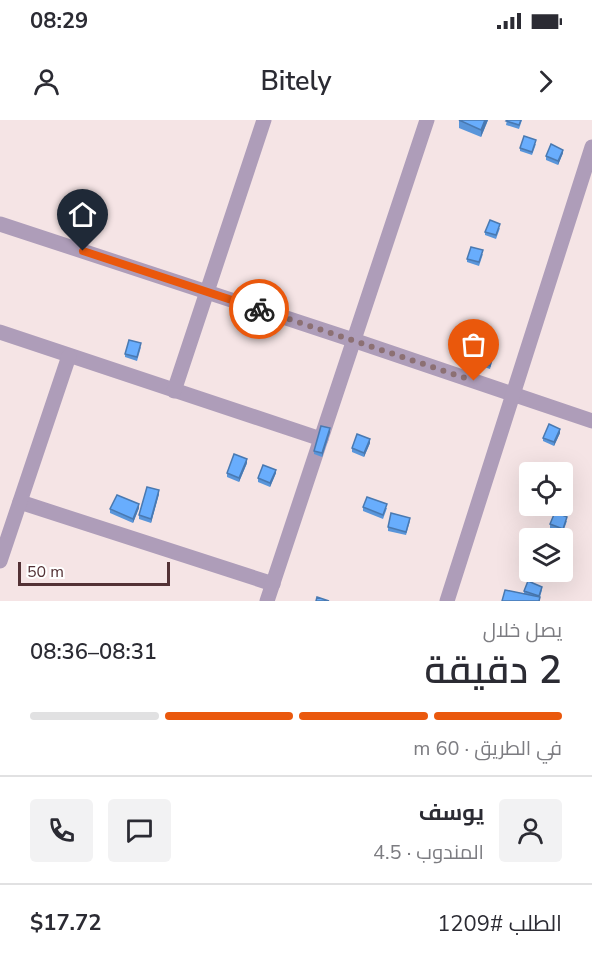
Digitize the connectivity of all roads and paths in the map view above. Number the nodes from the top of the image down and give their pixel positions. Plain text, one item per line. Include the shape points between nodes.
1 (264, 120) edge
2 (427, 120) edge
3 (592, 147) edge
4 (0, 224) edge
5 (207, 292) junction
6 (0, 332) edge
7 (353, 340) junction
8 (69, 356) junction
9 (174, 391) junction
10 (514, 395) junction
11 (592, 421) edge
12 (321, 439) junction
13 (20, 502) junction
14 (0, 561) edge
15 (273, 584) junction
16 (267, 601) edge
17 (447, 601) edge

1 - 5 street
2 - 7 street
3 - 10 street
4 - 5 street
5 - 7 street
5 - 9 street
6 - 8 street
7 - 10 street
7 - 12 street
8 - 9 street
8 - 13 street
9 - 12 street
10 - 11 street
10 - 17 street
12 - 15 street
13 - 14 street
13 - 15 street
15 - 16 street

